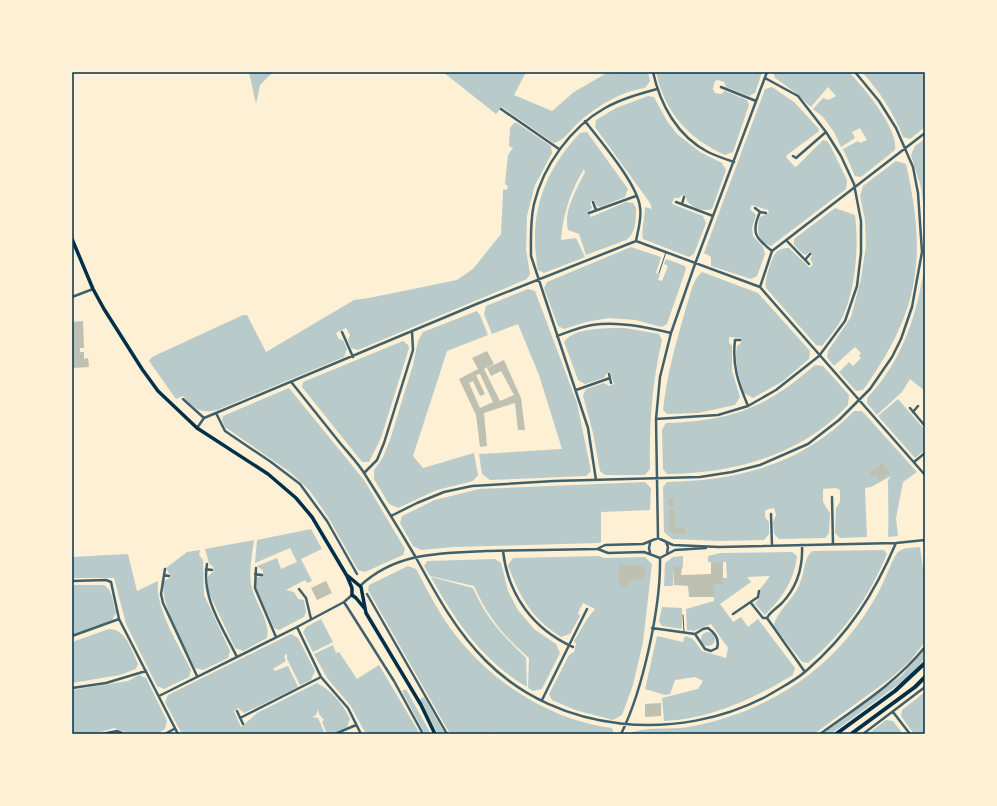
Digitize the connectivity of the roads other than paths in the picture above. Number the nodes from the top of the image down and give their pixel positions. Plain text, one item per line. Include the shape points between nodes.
1 (653, 72) edge
2 (767, 72) edge
3 (855, 72) edge
4 (765, 78) junction
5 (721, 87) dead end
6 (656, 89) junction
7 (756, 101) junction
8 (501, 109) dead end
9 (585, 121) junction
10 (826, 132) junction
11 (925, 133) edge
12 (905, 148) junction
13 (559, 149) junction
14 (793, 156) dead end
15 (734, 162) junction
16 (854, 187) junction
17 (636, 196) junction
18 (684, 197) dead end
19 (593, 202) dead end
20 (676, 202) dead end
21 (682, 204) junction
22 (755, 208) dead end
23 (596, 210) junction
24 (760, 212) junction
25 (589, 213) dead end
26 (766, 213) dead end
27 (713, 216) junction
28 (72, 239) edge
29 (786, 240) junction
30 (636, 241) junction
31 (772, 251) junction
32 (666, 252) junction
33 (810, 254) dead end
34 (805, 260) junction
35 (695, 264) junction
36 (809, 264) dead end
37 (659, 272) dead end
38 (537, 280) junction
39 (760, 287) junction
40 (93, 289) junction
41 (72, 297) edge
42 (412, 331) junction
43 (342, 332) dead end
44 (671, 333) junction
45 (557, 336) junction
46 (730, 340) dead end
47 (735, 340) junction
48 (740, 340) dead end
49 (819, 356) junction
50 (352, 357) junction
51 (609, 374) dead end
52 (610, 378) junction
53 (292, 383) junction
54 (611, 383) dead end
55 (576, 390) junction
56 (183, 399) dead end
57 (859, 400) junction
58 (748, 406) junction
59 (918, 406) dead end
60 (910, 408) dead end
61 (913, 412) junction
62 (216, 413) junction
63 (204, 418) junction
64 (656, 420) junction
65 (925, 426) edge
66 (197, 428) junction
67 (925, 453) edge
68 (914, 462) junction
69 (364, 473) junction
70 (925, 474) edge
71 (657, 478) junction
72 (596, 480) junction
73 (832, 497) dead end
74 (771, 514) dead end
75 (391, 516) junction
76 (658, 538) junction
77 (664, 540) junction
78 (925, 540) edge
79 (650, 542) junction
80 (896, 543) junction
81 (833, 544) junction
82 (802, 545) junction
83 (772, 546) junction
84 (720, 547) junction
85 (597, 549) junction
86 (503, 551) junction
87 (667, 552) junction
88 (651, 554) junction
89 (415, 557) junction
90 (660, 558) junction
91 (207, 564) dead end
92 (256, 568) dead end
93 (165, 569) dead end
94 (206, 569) junction
95 (212, 570) dead end
96 (255, 574) junction
97 (357, 574) dead end
98 (164, 575) junction
99 (262, 575) dead end
100 (169, 576) dead end
101 (347, 576) junction
102 (72, 581) edge
103 (359, 586) junction
104 (352, 588) junction
105 (300, 589) dead end
106 (759, 591) dead end
107 (362, 594) junction
108 (367, 594) dead end
109 (352, 595) junction
110 (356, 598) junction
111 (344, 602) junction
112 (751, 603) junction
113 (587, 609) dead end
114 (365, 610) junction
115 (733, 614) dead end
116 (683, 615) dead end
117 (767, 618) junction
118 (119, 619) junction
119 (311, 619) junction
120 (297, 627) junction
121 (652, 628) junction
122 (684, 632) junction
123 (695, 634) junction
124 (72, 636) edge
125 (276, 637) junction
126 (569, 646) junction
127 (925, 647) edge
128 (573, 648) dead end
129 (237, 657) junction
130 (925, 663) edge
131 (146, 671) junction
132 (805, 672) junction
133 (197, 676) junction
134 (322, 677) junction
135 (925, 677) edge
136 (925, 687) edge
137 (72, 688) edge
138 (159, 696) junction
139 (542, 700) junction
140 (237, 711) dead end
141 (893, 712) junction
142 (240, 718) junction
143 (243, 724) dead end
144 (356, 725) junction
145 (626, 725) junction
146 (174, 728) junction
147 (102, 734) edge
148 (124, 734) edge
149 (165, 734) edge
150 (178, 734) edge
151 (335, 734) edge
152 (361, 734) edge
153 (423, 734) edge
154 (436, 734) edge
155 (447, 734) edge
156 (621, 734) edge
157 (820, 734) edge
158 (836, 734) edge
159 (851, 734) edge
160 (863, 734) edge
161 (910, 734) edge

1 - 6 street
2 - 4 street
3 - 12 street via 888,114
4 - 7 street
4 - 10 street via 798,96
5 - 7 street
6 - 9 street via 604,108
6 - 15 street via 663,105 686,135 706,151
7 - 15 street
8 - 13 street
9 - 13 street
9 - 17 street via 631,184
10 - 14 street via 797,159
10 - 16 street via 841,156
11 - 12 street
12 - 16 street
12 - 57 street via 913,167 921,216 922,252 917,288 908,321 892,357 870,389
13 - 38 street via 546,171 534,204 530,232 531,256
15 - 27 street
16 - 29 street
16 - 49 street via 861,220 857,286 844,321
17 - 23 street
17 - 30 street via 641,214
18 - 21 street
19 - 23 street
20 - 21 street
21 - 27 street
22 - 24 street
23 - 25 street
24 - 26 street
24 - 31 street via 755,223 755,234 762,244
27 - 35 street
28 - 40 main road
29 - 31 street
29 - 34 street
30 - 32 street
30 - 38 street
31 - 39 street
32 - 35 street
32 - 37 lane
33 - 34 street
34 - 36 street
35 - 39 street
35 - 44 street
38 - 42 street
38 - 45 street
39 - 49 street
40 - 41 street
40 - 66 main road via 126,345 158,391
42 - 50 street
42 - 69 street via 413,350 384,443 377,460
43 - 50 street
44 - 45 street via 619,324 592,325
44 - 64 street via 660,377
45 - 55 street
46 - 47 street
47 - 48 street
47 - 58 street via 733,358 738,384
49 - 57 street
49 - 58 street via 790,381
50 - 53 street
51 - 52 street
52 - 54 street
52 - 55 street
53 - 62 street
53 - 69 street
55 - 72 street via 588,428
56 - 63 street
57 - 68 street
57 - 71 street via 839,420 808,444 760,465 700,477
58 - 64 street via 718,415
59 - 61 street
60 - 61 street
61 - 65 street
62 - 63 street
62 - 97 street via 225,431 300,484 328,521 340,548
63 - 66 street
64 - 71 street
66 - 101 main road via 268,474 296,498 312,517
67 - 68 street
68 - 70 street
69 - 75 street
71 - 72 street
71 - 76 street
72 - 75 street via 472,486 444,492
73 - 81 street
74 - 83 street
75 - 89 street
76 - 77 street
76 - 79 street
77 - 84 street via 674,545
77 - 87 street via 668,545
78 - 80 street
79 - 85 street via 605,545
79 - 88 street
80 - 81 street
80 - 132 street via 873,592 855,620
81 - 82 street
82 - 83 street
82 - 117 street via 800,571 793,587
83 - 84 street
84 - 87 street
85 - 86 street
85 - 88 street via 608,553
86 - 89 street
86 - 126 street via 505,568 519,601 541,629
87 - 90 street
88 - 90 street
89 - 103 street via 381,571
89 - 139 street via 448,616 476,651 511,682
90 - 121 street
91 - 94 street
92 - 96 street
93 - 98 street
94 - 95 street
94 - 129 street via 208,596
96 - 99 street
96 - 125 street via 255,588
98 - 100 street
98 - 133 street via 161,594 163,603
101 - 103 main road
101 - 104 main road
102 - 118 street via 110,582
103 - 104 main road
103 - 107 main road
104 - 109 main road
105 - 119 street via 306,598
106 - 112 street via 758,597
107 - 110 main road
107 - 114 main road
108 - 155 street
109 - 110 main road
109 - 111 street
110 - 114 main road
111 - 119 street
111 - 153 street via 394,681
112 - 115 street
112 - 117 street via 763,618
113 - 126 street
114 - 154 main road
116 - 122 lane
117 - 132 street
118 - 124 street
118 - 131 street
119 - 120 street
120 - 125 street
120 - 134 street
121 - 122 street
121 - 145 street via 637,692
122 - 123 street
123 - 123 street via 708,628 717,637 717,648 711,651 705,649
125 - 129 street
126 - 128 street
126 - 139 street
127 - 157 street via 894,680
129 - 133 street
130 - 158 highway via 895,692
131 - 137 street via 106,683
131 - 138 street
132 - 145 street via 753,703 724,714 691,721
133 - 138 street
134 - 142 street
134 - 144 street via 348,708
135 - 159 highway
136 - 141 street
138 - 146 street
139 - 145 street via 576,715
140 - 142 street
141 - 160 street
141 - 161 street
142 - 143 street
144 - 151 street
144 - 152 street
145 - 156 street
146 - 149 street
146 - 150 street
147 - 148 street via 117,731

